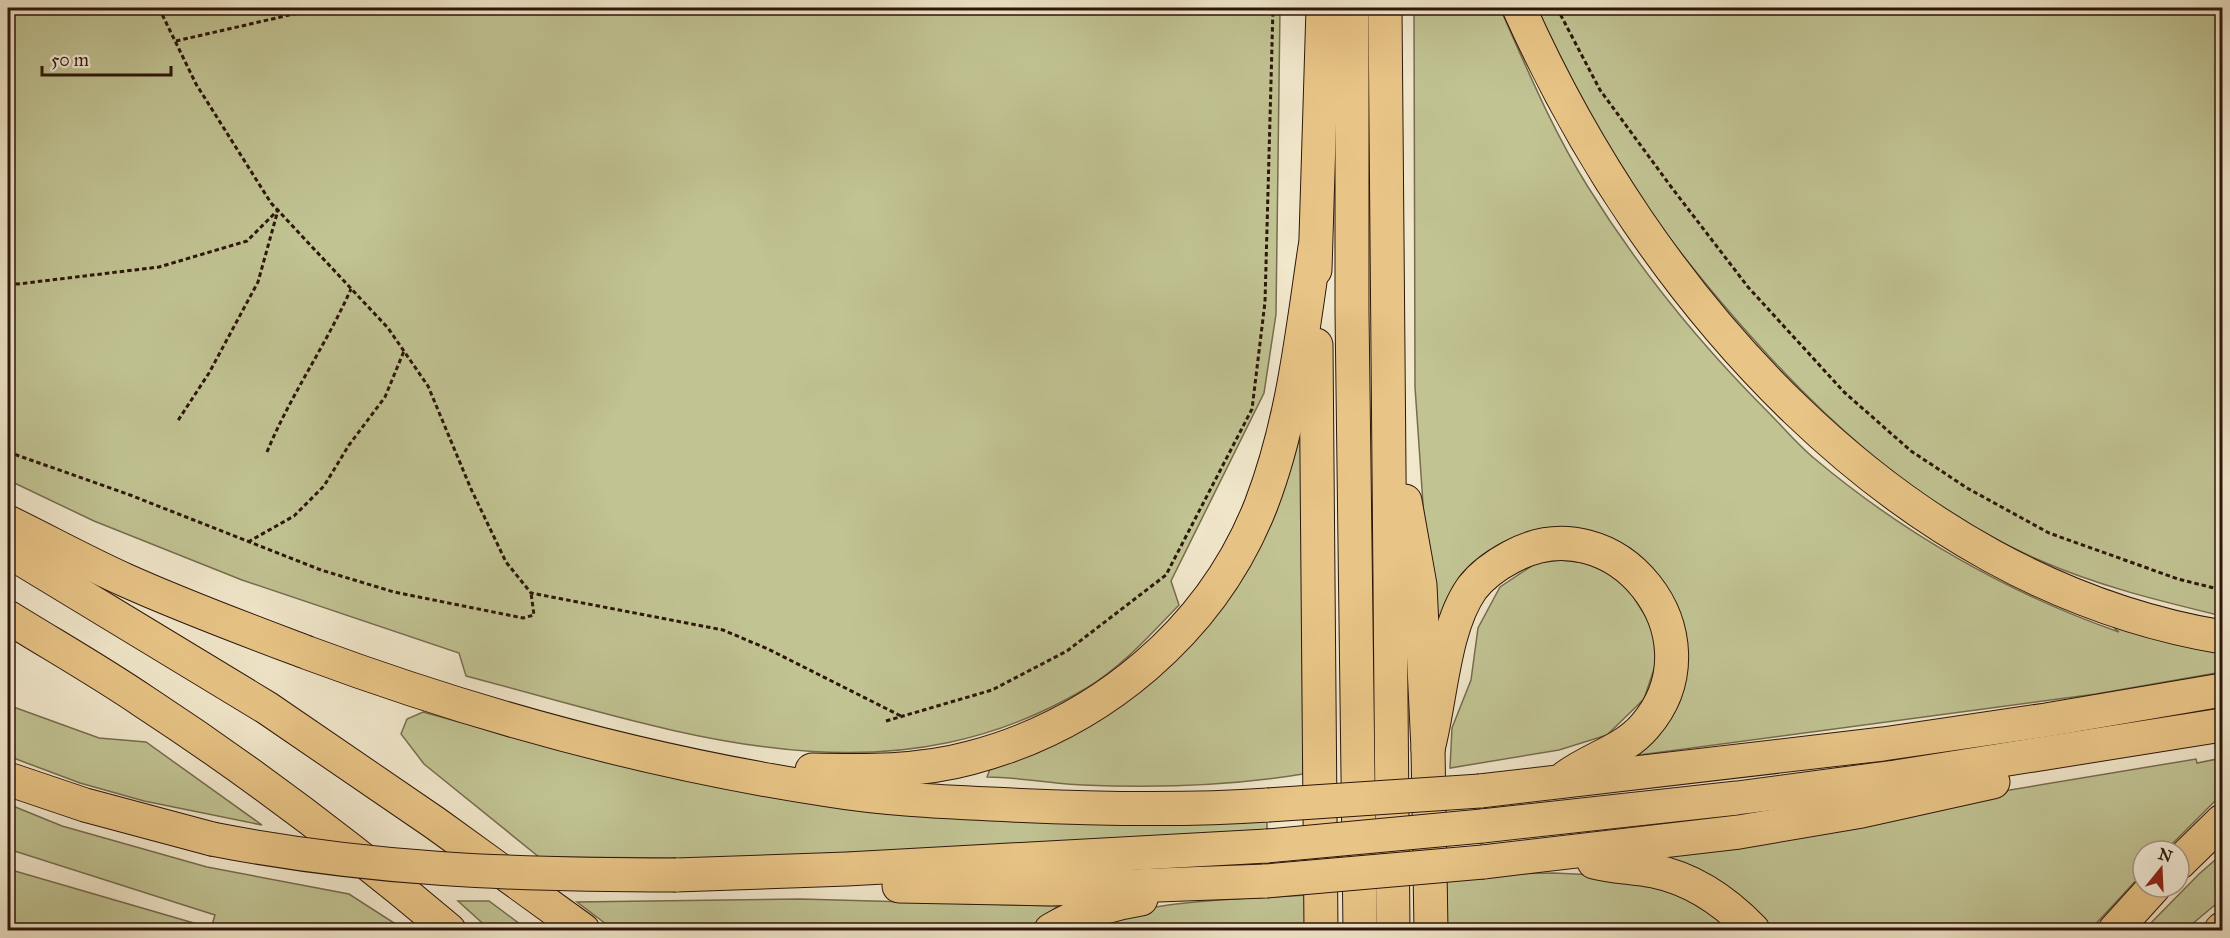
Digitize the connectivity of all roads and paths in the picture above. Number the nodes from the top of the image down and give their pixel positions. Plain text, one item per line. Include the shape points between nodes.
1 (159, 8) edge
2 (296, 8) edge
3 (320, 8) edge
4 (1273, 8) edge
5 (1323, 8) edge
6 (1352, 8) edge
7 (1385, 8) edge
8 (1519, 8) edge
9 (1557, 8) edge
10 (293, 14) junction
11 (176, 41) junction
12 (278, 210) junction
13 (1315, 247) junction
14 (8, 283) edge
15 (351, 289) junction
16 (404, 351) junction
17 (1390, 407) junction
18 (177, 422) dead end
19 (8, 452) edge
20 (267, 452) dead end
21 (8, 522) edge
22 (247, 543) junction
23 (8, 551) edge
24 (2223, 590) edge
25 (531, 593) junction
26 (8, 618) edge
27 (2223, 636) edge
28 (2223, 690) edge
29 (901, 716) junction
30 (886, 721) dead end
31 (2223, 725) edge
32 (1428, 749) junction
33 (2054, 753) junction
34 (700, 768) junction
35 (8, 779) edge
36 (1557, 784) junction
37 (2223, 821) edge
38 (2191, 852) edge
39 (1560, 854) junction
40 (688, 874) junction
41 (1255, 881) junction
42 (2143, 899) edge
43 (449, 930) edge
44 (583, 930) edge
45 (1051, 930) edge
46 (1321, 930) edge
47 (1360, 930) edge
48 (1393, 930) edge
49 (1431, 930) edge
50 (1753, 930) edge
51 (2115, 930) edge

1 - 11 path
2 - 10 path
3 - 10 path
4 - 29 path via 1265,302 1252,409 1167,575 1066,651 992,690
5 - 13 highway
6 - 47 highway
7 - 17 highway
8 - 27 highway via 1544,64 1614,188 1678,281 1752,366 1830,441 1932,519 2027,573 2124,613
9 - 24 path via 1600,90 1748,287 1844,392 1911,451 1967,488 2049,533 2178,579
10 - 11 path
11 - 12 path via 196,84
12 - 14 path via 247,241 159,267
12 - 15 path
12 - 18 path via 258,282 209,373
13 - 34 highway via 1289,410 1260,505 1219,584 1150,663 1072,718 970,759 904,770
13 - 46 highway
15 - 16 path
15 - 20 path via 281,418
16 - 22 path via 386,398 349,445 324,486 294,516
16 - 25 path via 428,386 506,562
17 - 32 highway via 1420,585
17 - 48 highway
19 - 22 path
21 - 34 highway via 125,580 371,676 565,737
22 - 25 path via 394,592 523,618 534,615
23 - 44 highway via 267,708
25 - 29 path via 723,630
26 - 43 highway via 142,700 265,784
28 - 36 highway via 1883,744
29 - 30 path
31 - 33 highway
32 - 36 highway via 1449,639 1473,587 1497,565 1520,552 1554,544 1587,548 1620,562 1646,584 1664,615 1672,664 1664,695 1645,727
32 - 49 highway
33 - 39 highway via 1990,784 1862,811 1739,832
33 - 40 highway, bridge via 1737,798 1267,846
34 - 36 highway, bridge via 831,791 937,802 1091,809 1202,809
35 - 40 highway, bridge via 85,806 213,839 318,858 451,872
37 - 38 highway
39 - 41 highway, bridge
39 - 50 highway via 1681,880 1711,894
40 - 41 highway via 824,885 1051,889
41 - 45 highway via 1118,903
42 - 51 highway

